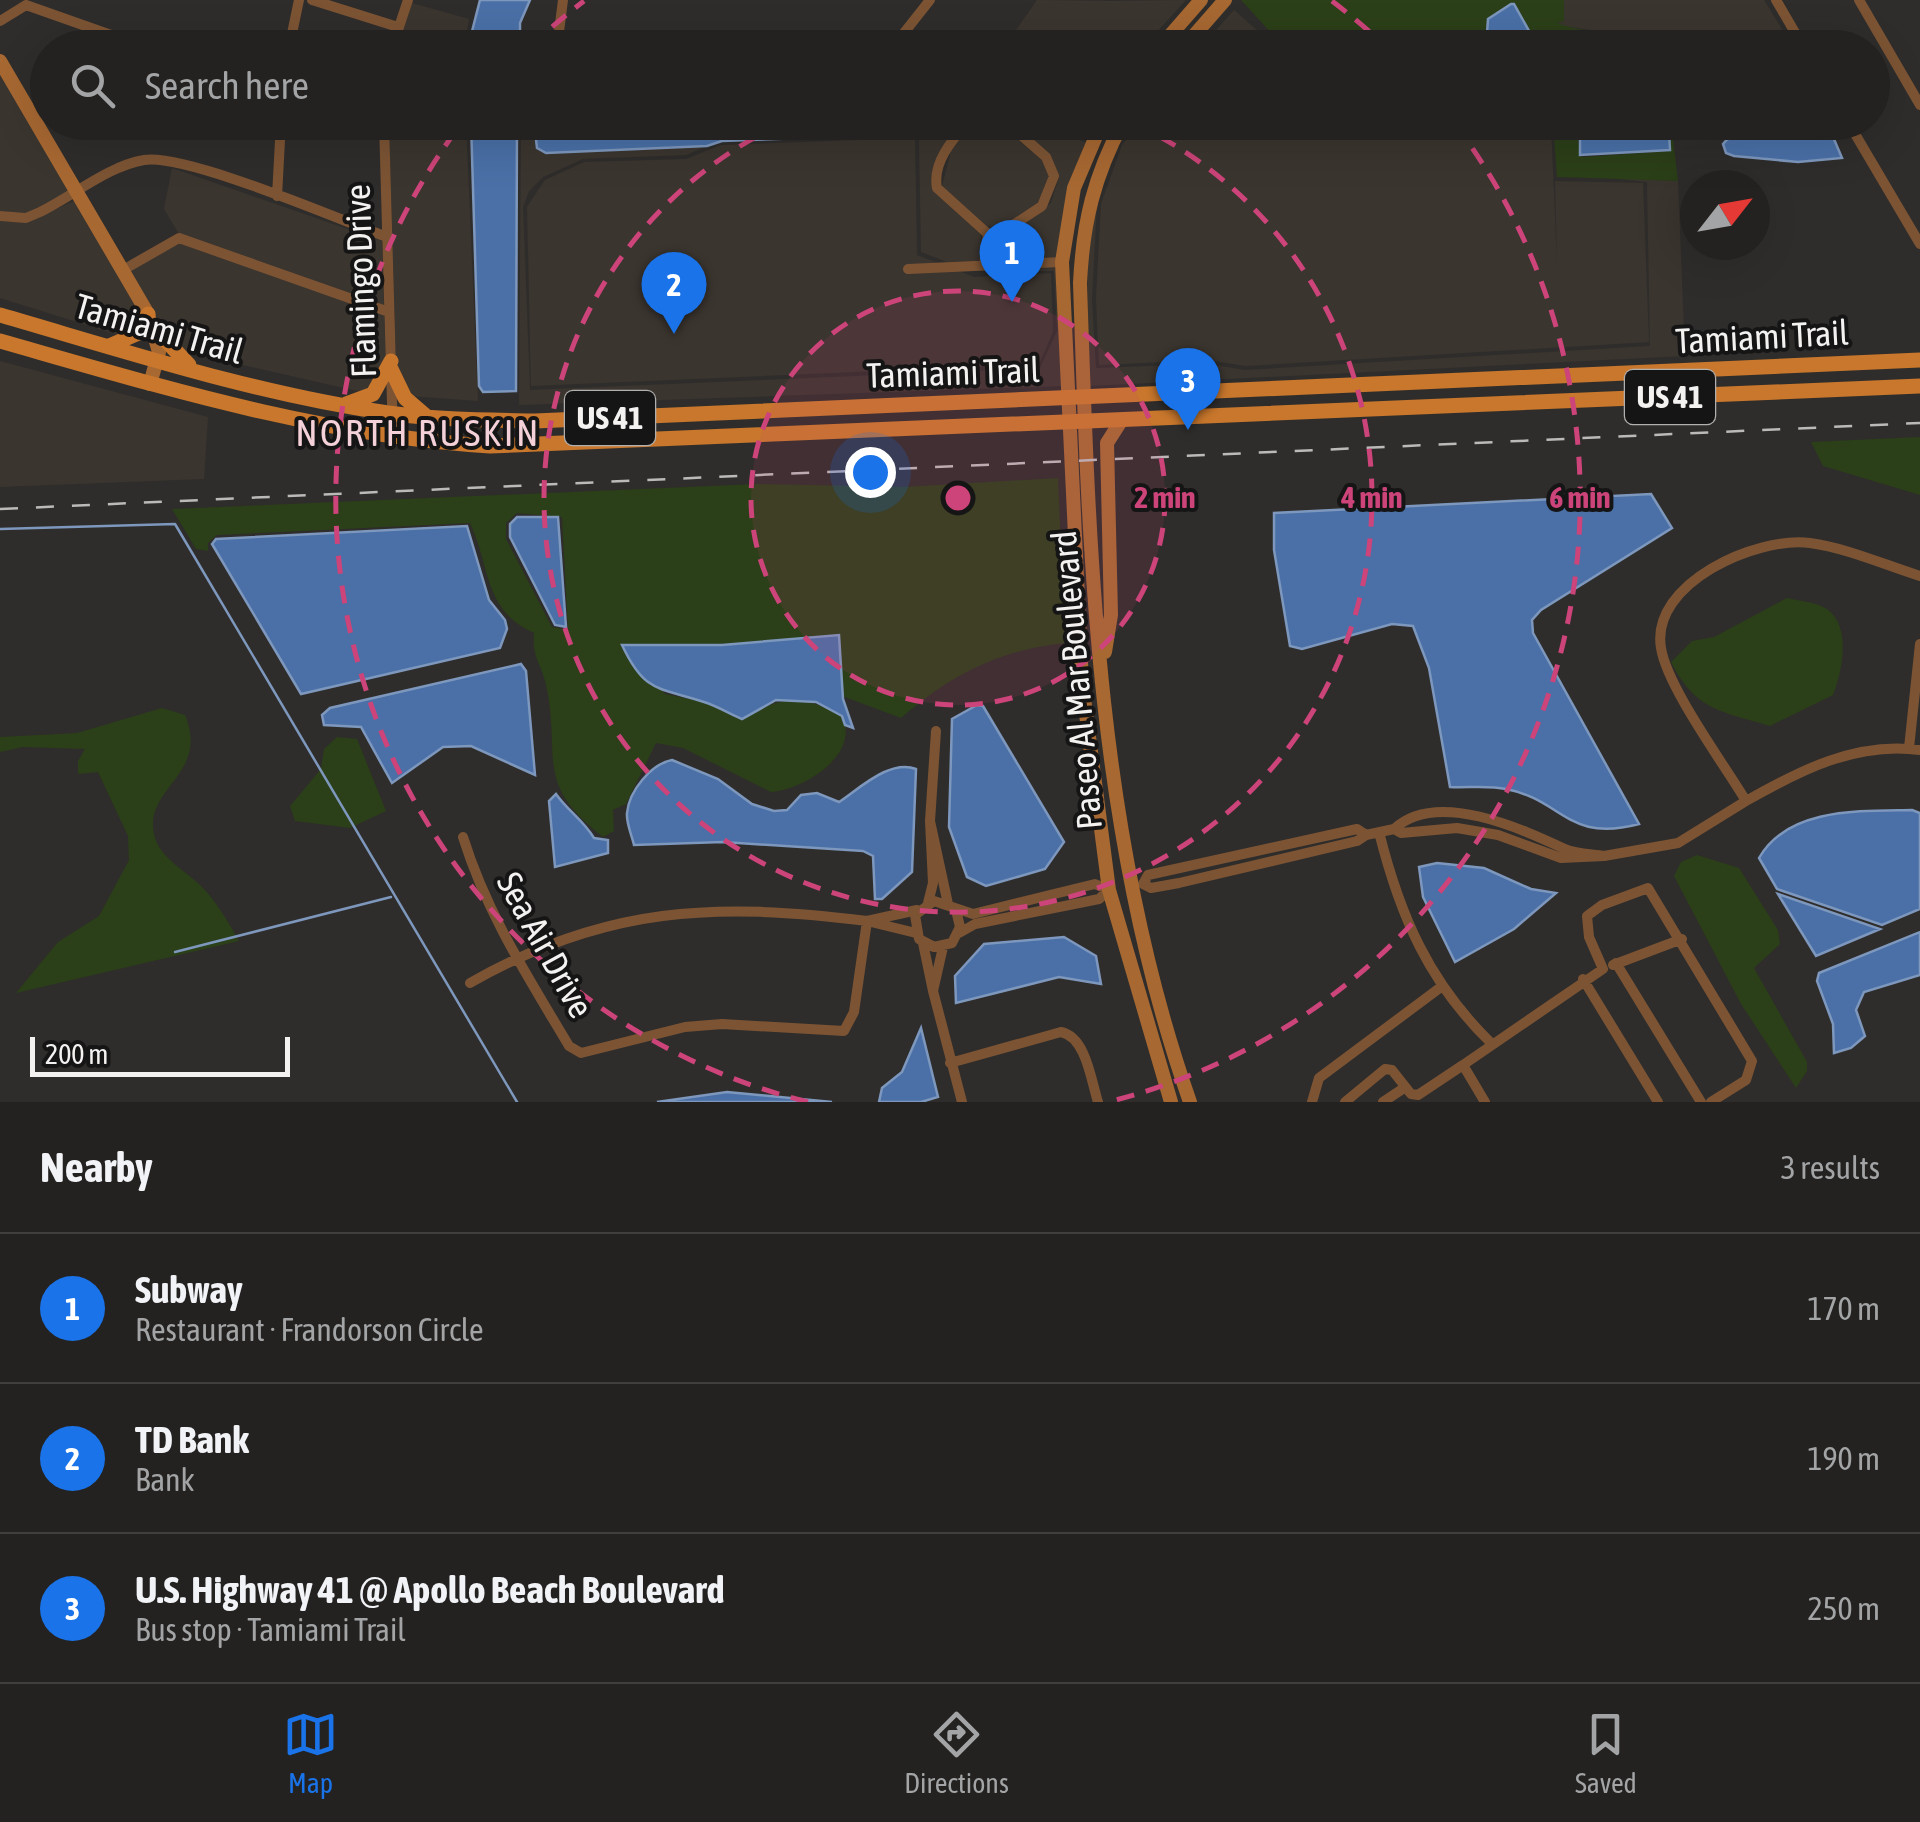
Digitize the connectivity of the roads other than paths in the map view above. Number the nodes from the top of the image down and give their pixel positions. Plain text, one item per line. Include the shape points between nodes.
1 (299, 0) edge
2 (312, 0) edge
3 (408, 0) edge
4 (564, 0) edge
5 (930, 0) edge
6 (1201, 0) edge
7 (1225, 0) edge
8 (1776, 0) edge
9 (1859, 0) edge
10 (0, 21) edge
11 (398, 27) junction
12 (97, 30) edge
13 (293, 30) edge
14 (397, 30) edge
15 (558, 30) edge
16 (906, 30) edge
17 (1175, 30) edge
18 (1199, 30) edge
19 (1794, 30) edge
20 (1876, 30) edge
21 (1890, 53) edge
22 (0, 61) edge
23 (1920, 105) edge
24 (30, 112) edge
25 (46, 140) edge
26 (280, 140) edge
27 (384, 140) edge
28 (954, 140) edge
29 (1027, 140) edge
30 (1094, 140) edge
31 (1114, 140) edge
32 (1859, 140) edge
33 (78, 194) junction
34 (277, 196) junction
35 (0, 216) edge
36 (988, 234) junction
37 (1918, 236) edge
38 (387, 238) junction
39 (1062, 262) junction
40 (1081, 262) junction
41 (990, 265) junction
42 (908, 269) dead end
43 (123, 270) junction
44 (389, 312) junction
45 (0, 315) edge
46 (152, 322) junction
47 (0, 341) edge
48 (109, 346) junction
49 (157, 360) junction
50 (1920, 360) edge
51 (391, 365) junction
52 (196, 371) junction
53 (1664, 371) junction
54 (1420, 382) junction
55 (150, 384) junction
56 (1920, 386) edge
57 (1665, 397) junction
58 (1076, 398) junction
59 (341, 405) junction
60 (1421, 408) junction
61 (764, 412) junction
62 (392, 414) junction
63 (427, 417) junction
64 (1121, 421) junction
65 (1077, 423) junction
66 (723, 438) junction
67 (393, 439) junction
68 (1920, 576) edge
69 (1920, 644) edge
70 (1100, 683) junction
71 (936, 731) dead end
72 (1914, 749) edge
73 (1746, 801) junction
74 (930, 821) junction
75 (1379, 832) junction
76 (1366, 835) junction
77 (462, 838) dead end
78 (1129, 887) junction
79 (1109, 890) junction
80 (923, 906) junction
81 (952, 907) junction
82 (867, 921) junction
83 (959, 933) junction
84 (919, 938) junction
85 (1682, 939) junction
86 (943, 947) junction
87 (516, 956) junction
88 (1616, 964) junction
89 (1603, 968) junction
90 (1583, 979) junction
91 (470, 983) dead end
92 (1440, 988) junction
93 (933, 991) junction
94 (1492, 1044) junction
95 (950, 1064) junction
96 (1463, 1064) junction
97 (1404, 1088) junction
98 (962, 1102) edge
99 (1098, 1102) edge
100 (1171, 1102) edge
101 (1190, 1102) edge
102 (1312, 1102) edge
103 (1345, 1102) edge
104 (1383, 1102) edge
105 (1486, 1102) edge
106 (1658, 1102) edge
107 (1701, 1102) edge
108 (1711, 1102) edge

1 - 13 street
2 - 11 street
3 - 11 street
4 - 15 street
5 - 16 street
6 - 17 main road
7 - 18 main road
8 - 19 street
9 - 20 street
10 - 12 street via 26,5
11 - 14 street
21 - 23 street
22 - 24 main road
25 - 33 main road
26 - 34 street
27 - 38 street, Flamingo Drive
28 - 36 street via 937,188
29 - 36 street via 1044,154 1054,176 1047,200 1009,229
30 - 39 main road via 1074,188
31 - 40 main road via 1084,219
32 - 37 street
33 - 34 street via 148,159
33 - 35 street via 26,218
33 - 43 main road
34 - 38 street
36 - 41 street
38 - 44 street, Flamingo Drive
39 - 40 main road
39 - 41 street
39 - 58 main road
40 - 58 main road
41 - 42 street
43 - 44 street via 179,238
43 - 46 main road
44 - 51 street, Flamingo Drive
45 - 48 main road, Tamiami Trail / US 41
46 - 48 main road
46 - 49 main road
46 - 52 main road via 174,354
47 - 55 main road, Tamiami Trail / US 41
48 - 49 main road, Tamiami Trail / US 41
49 - 52 main road, Tamiami Trail / US 41
49 - 55 main road
50 - 53 main road, Tamiami Trail / US 41
51 - 59 main road via 373,394
51 - 62 street, Flamingo Drive
51 - 63 main road via 405,398
52 - 59 main road, Tamiami Trail / US 41
53 - 54 main road, Tamiami Trail / US 41
53 - 57 main road
54 - 58 main road, Tamiami Trail / US 41
54 - 60 main road
55 - 67 main road, Tamiami Trail / US 41
56 - 57 main road, Tamiami Trail / US 41
57 - 60 main road, Tamiami Trail / US 41
58 - 61 main road, Tamiami Trail / US 41
58 - 65 main road
59 - 62 main road, Tamiami Trail / US 41
60 - 64 main road, Tamiami Trail / US 41
61 - 63 main road, Tamiami Trail / US 41 via 534,422
61 - 66 main road
62 - 63 main road, Tamiami Trail / US 41
62 - 67 street, Flamingo Drive
64 - 65 main road, Tamiami Trail / US 41
64 - 70 main road via 1108,443 1111,615
65 - 66 main road, Tamiami Trail / US 41
65 - 70 main road, Paseo Al Mar Boulevard
65 - 79 main road, Paseo Al Mar Boulevard via 1082,683
66 - 67 main road, Tamiami Trail / US 41 via 536,446
68 - 73 street via 1793,542 1747,552 1671,599 1660,624 1662,658
69 - 72 street
70 - 78 main road, Paseo Al Mar Boulevard
71 - 74 street
72 - 73 street via 1830,759
73 - 75 street via 1678,843 1604,856 1561,858 1457,828
74 - 80 street via 934,883
74 - 81 street
75 - 76 street
75 - 92 street via 1397,903
76 - 76 street via 1357,830 1271,847 1148,875 1143,884 1179,883
77 - 87 street, Sea Air Drive via 482,896
78 - 79 main road
78 - 101 main road, Paseo Al Mar Boulevard
79 - 81 street via 1095,884 987,912
79 - 83 street via 1099,899
79 - 100 main road, Paseo Al Mar Boulevard
80 - 81 street
80 - 82 street
80 - 84 street
81 - 83 street
82 - 84 street
82 - 87 street via 771,910 674,911 621,920
82 - 87 street, Sea Air Drive via 852,1023 834,1034 703,1026 581,1053 570,1046
83 - 86 street
84 - 86 street
84 - 93 street
85 - 88 street
85 - 89 street via 1648,888 1587,916
85 - 108 street via 1753,1067 1746,1080
86 - 93 street
87 - 91 street
88 - 89 street
88 - 107 street
89 - 90 street
90 - 94 street
90 - 106 street
92 - 94 street
92 - 102 street via 1318,1078
93 - 95 street
94 - 96 street
95 - 98 street
95 - 99 street via 1070,1034
96 - 97 street via 1418,1095
96 - 105 street
97 - 103 street via 1385,1069
97 - 104 street

